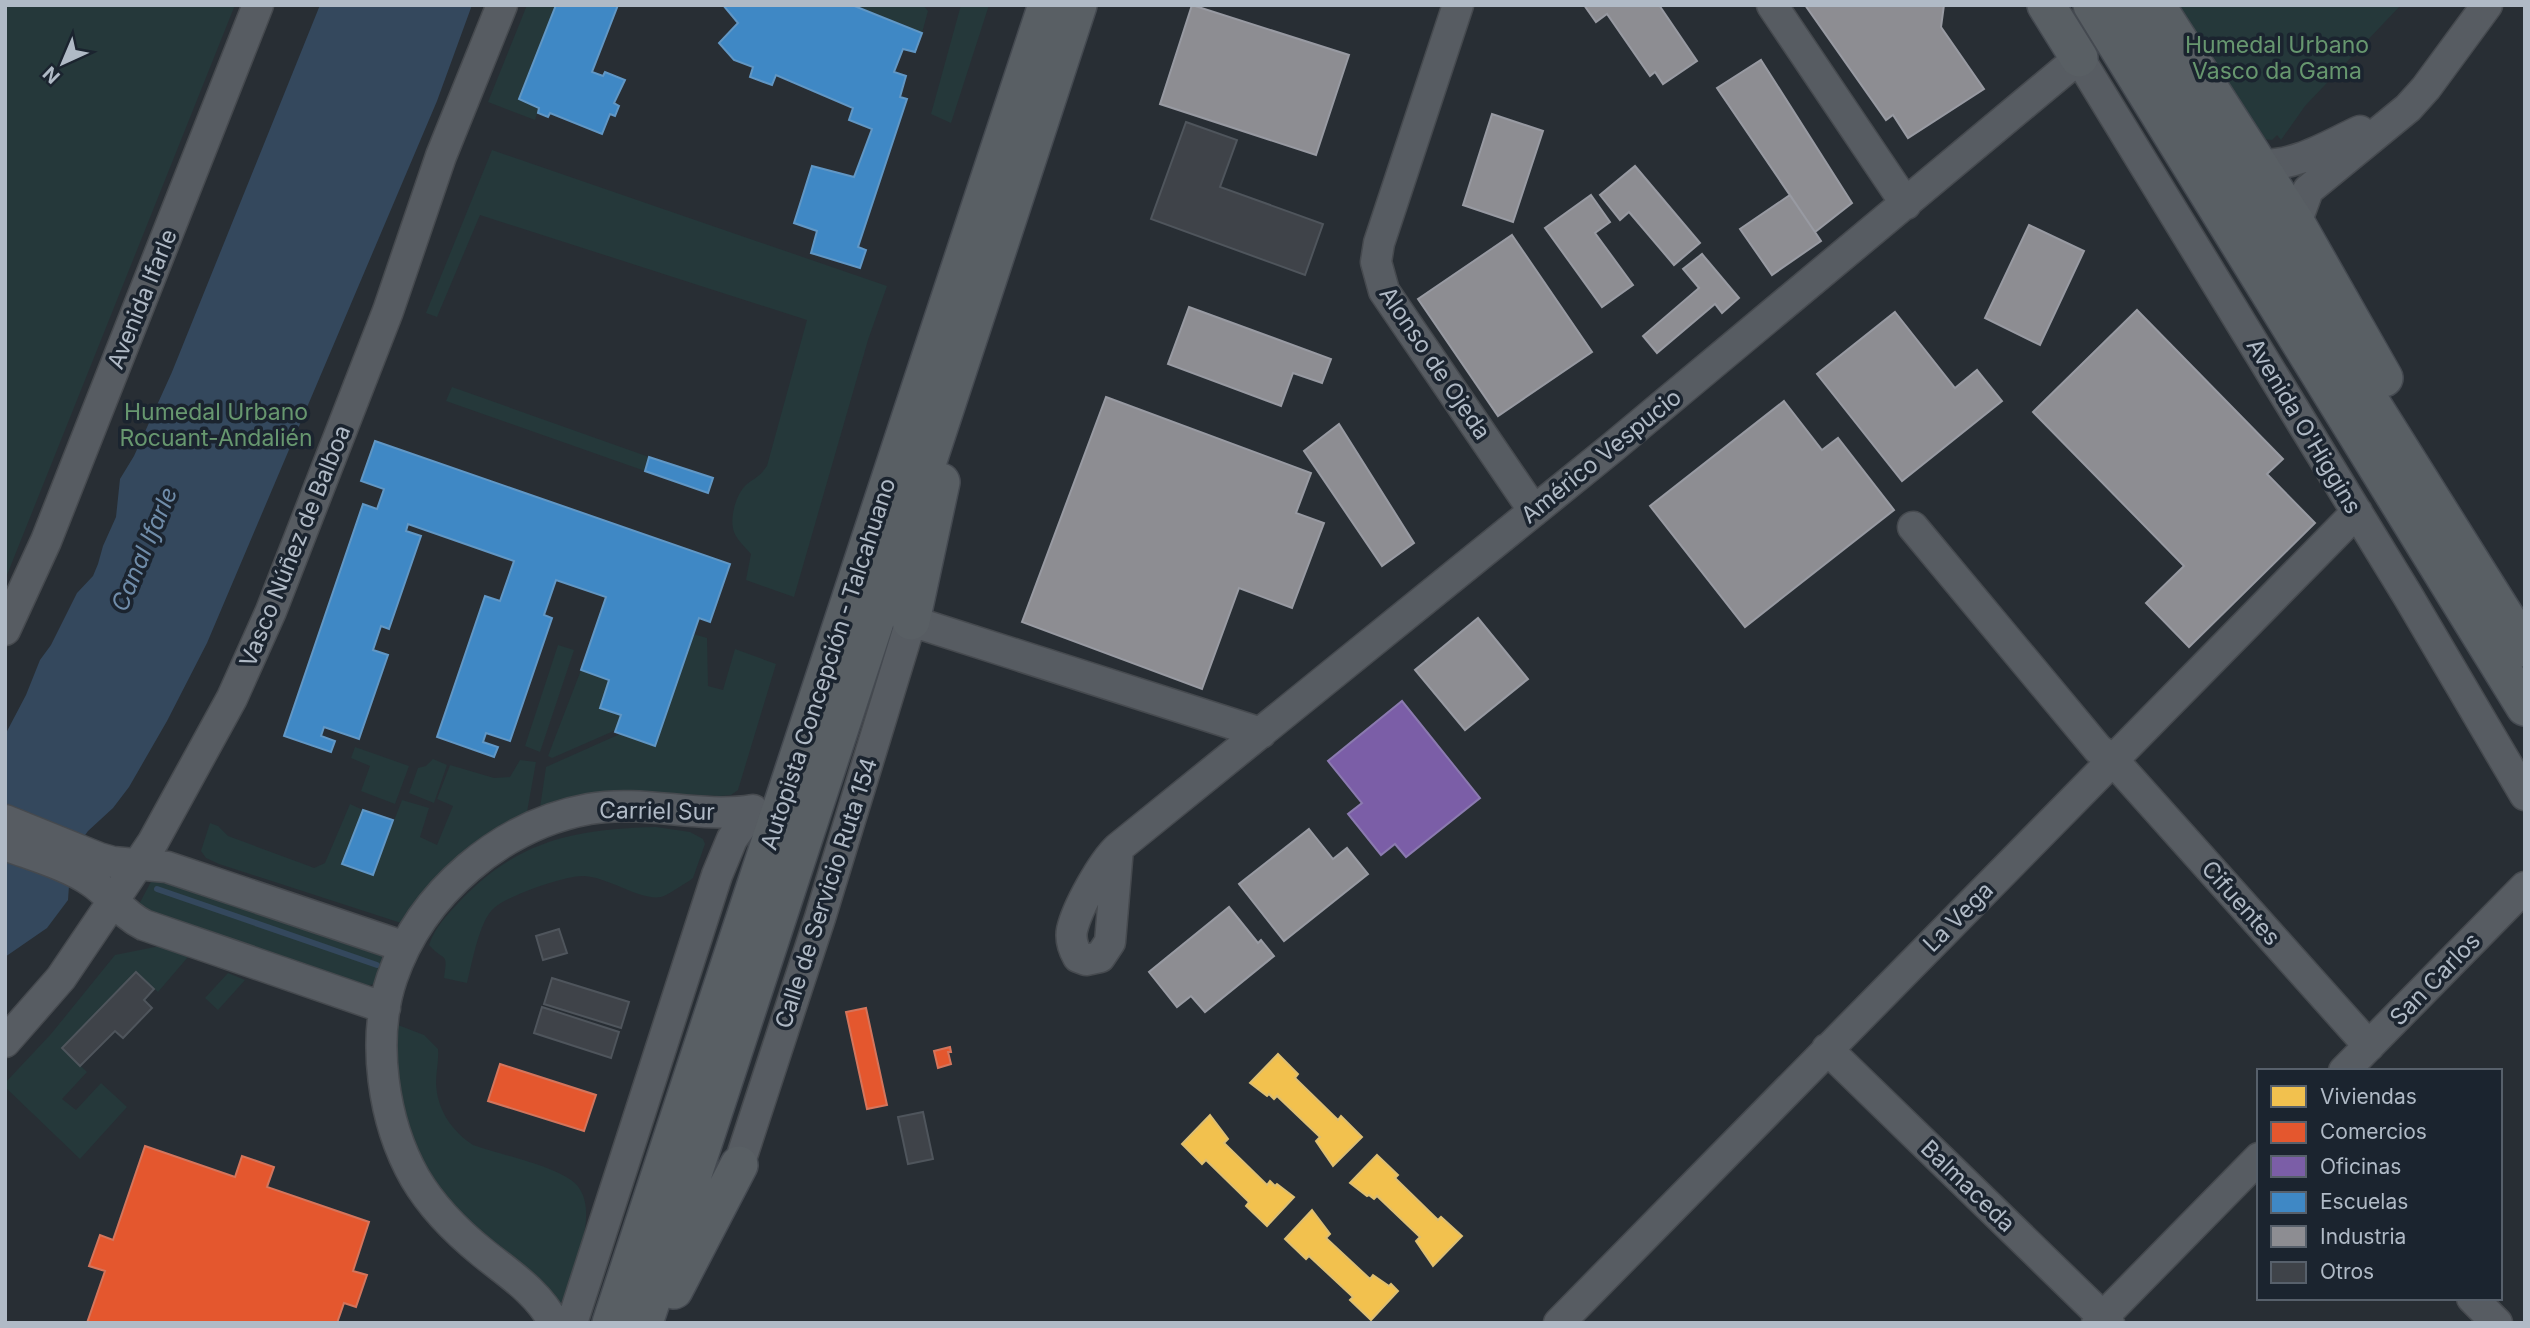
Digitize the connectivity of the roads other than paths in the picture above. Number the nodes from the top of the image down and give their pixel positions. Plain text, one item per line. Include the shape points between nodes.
1 (258, 5) edge
2 (502, 5) edge
3 (1047, 5) edge
4 (1078, 5) edge
5 (1458, 5) edge
6 (1772, 5) edge
7 (2046, 5) edge
8 (2092, 5) edge
9 (2128, 5) edge
10 (2156, 5) edge
11 (2487, 5) edge
12 (2079, 58) junction
13 (2388, 123) junction
14 (2259, 165) junction
15 (1906, 204) junction
16 (2296, 223) junction
17 (954, 383) junction
18 (1534, 511) junction
19 (2357, 512) junction
20 (2440, 513) junction
21 (1913, 527) dead end
22 (911, 621) junction
23 (5, 630) edge
24 (2525, 648) edge
25 (2525, 707) edge
26 (1261, 733) junction
27 (796, 760) junction
28 (2113, 760) junction
29 (2525, 795) edge
30 (753, 810) junction
31 (5, 820) edge
32 (5, 845) edge
33 (1118, 848) dead end
34 (140, 863) junction
35 (85, 865) junction
36 (2525, 887) edge
37 (114, 902) junction
38 (405, 947) junction
39 (385, 1008) junction
40 (5, 1042) edge
41 (2369, 1046) junction
42 (1827, 1049) junction
43 (2346, 1069) edge
44 (2257, 1160) edge
45 (739, 1165) joint
46 (2474, 1300) edge
47 (2103, 1321) edge
48 (554, 1323) edge
49 (572, 1323) edge
50 (611, 1323) edge
51 (644, 1323) edge
52 (658, 1323) edge
53 (1560, 1323) edge
54 (2497, 1323) edge

1 - 23 street, Avenida Ifarle via 46,541
2 - 34 street, Vasco Núñez de Balboa via 256,646 212,737
3 - 27 main road, Autopista Concepción - Talcahuano
4 - 17 main road, Autopista Concepción - Talcahuano
5 - 18 street, Alonso de Ojeda via 1379,243 1377,271 1384,291
6 - 15 street
7 - 12 main road
8 - 25 main road, Avenida O'Higgins
9 - 20 main road
10 - 14 main road
11 - 13 street via 2417,99
12 - 15 street, Américo Vespucio
12 - 19 street, Avenida O'Higgins
13 - 14 street via 2294,161
13 - 16 street via 2308,190
14 - 16 main road
15 - 18 street, Américo Vespucio
16 - 20 main road via 2395,397 2418,446
17 - 22 main road via 937,508
17 - 51 main road, Autopista Concepción - Talcahuano
18 - 26 street, Américo Vespucio
19 - 28 street, La Vega
19 - 29 street, Avenida O'Higgins
20 - 24 main road
21 - 28 street, Cifuentes via 2098,749
22 - 26 street
22 - 45 street, Calle de Servicio Ruta 154
26 - 33 street, Américo Vespucio
27 - 30 main road
27 - 50 main road, Autopista Concepción - Talcahuano
28 - 41 street, Cifuentes
28 - 42 street, La Vega
30 - 38 street, Carriel Sur via 726,813 633,805 563,815 497,846 461,874
30 - 49 street via 717,875
31 - 35 street
32 - 35 street
34 - 35 street
34 - 37 street, Vasco Núñez de Balboa
34 - 38 street via 167,867
35 - 37 street
36 - 41 street, San Carlos
37 - 39 street via 144,925
37 - 40 street, Vasco Núñez de Balboa via 61,978
38 - 39 street, Carriel Sur
39 - 48 street, Carriel Sur via 386,1088 407,1164 439,1211 534,1294
41 - 43 street, San Carlos
42 - 47 street, Balmaceda
42 - 53 street, La Vega
44 - 47 street
45 - 52 main road
46 - 54 street

